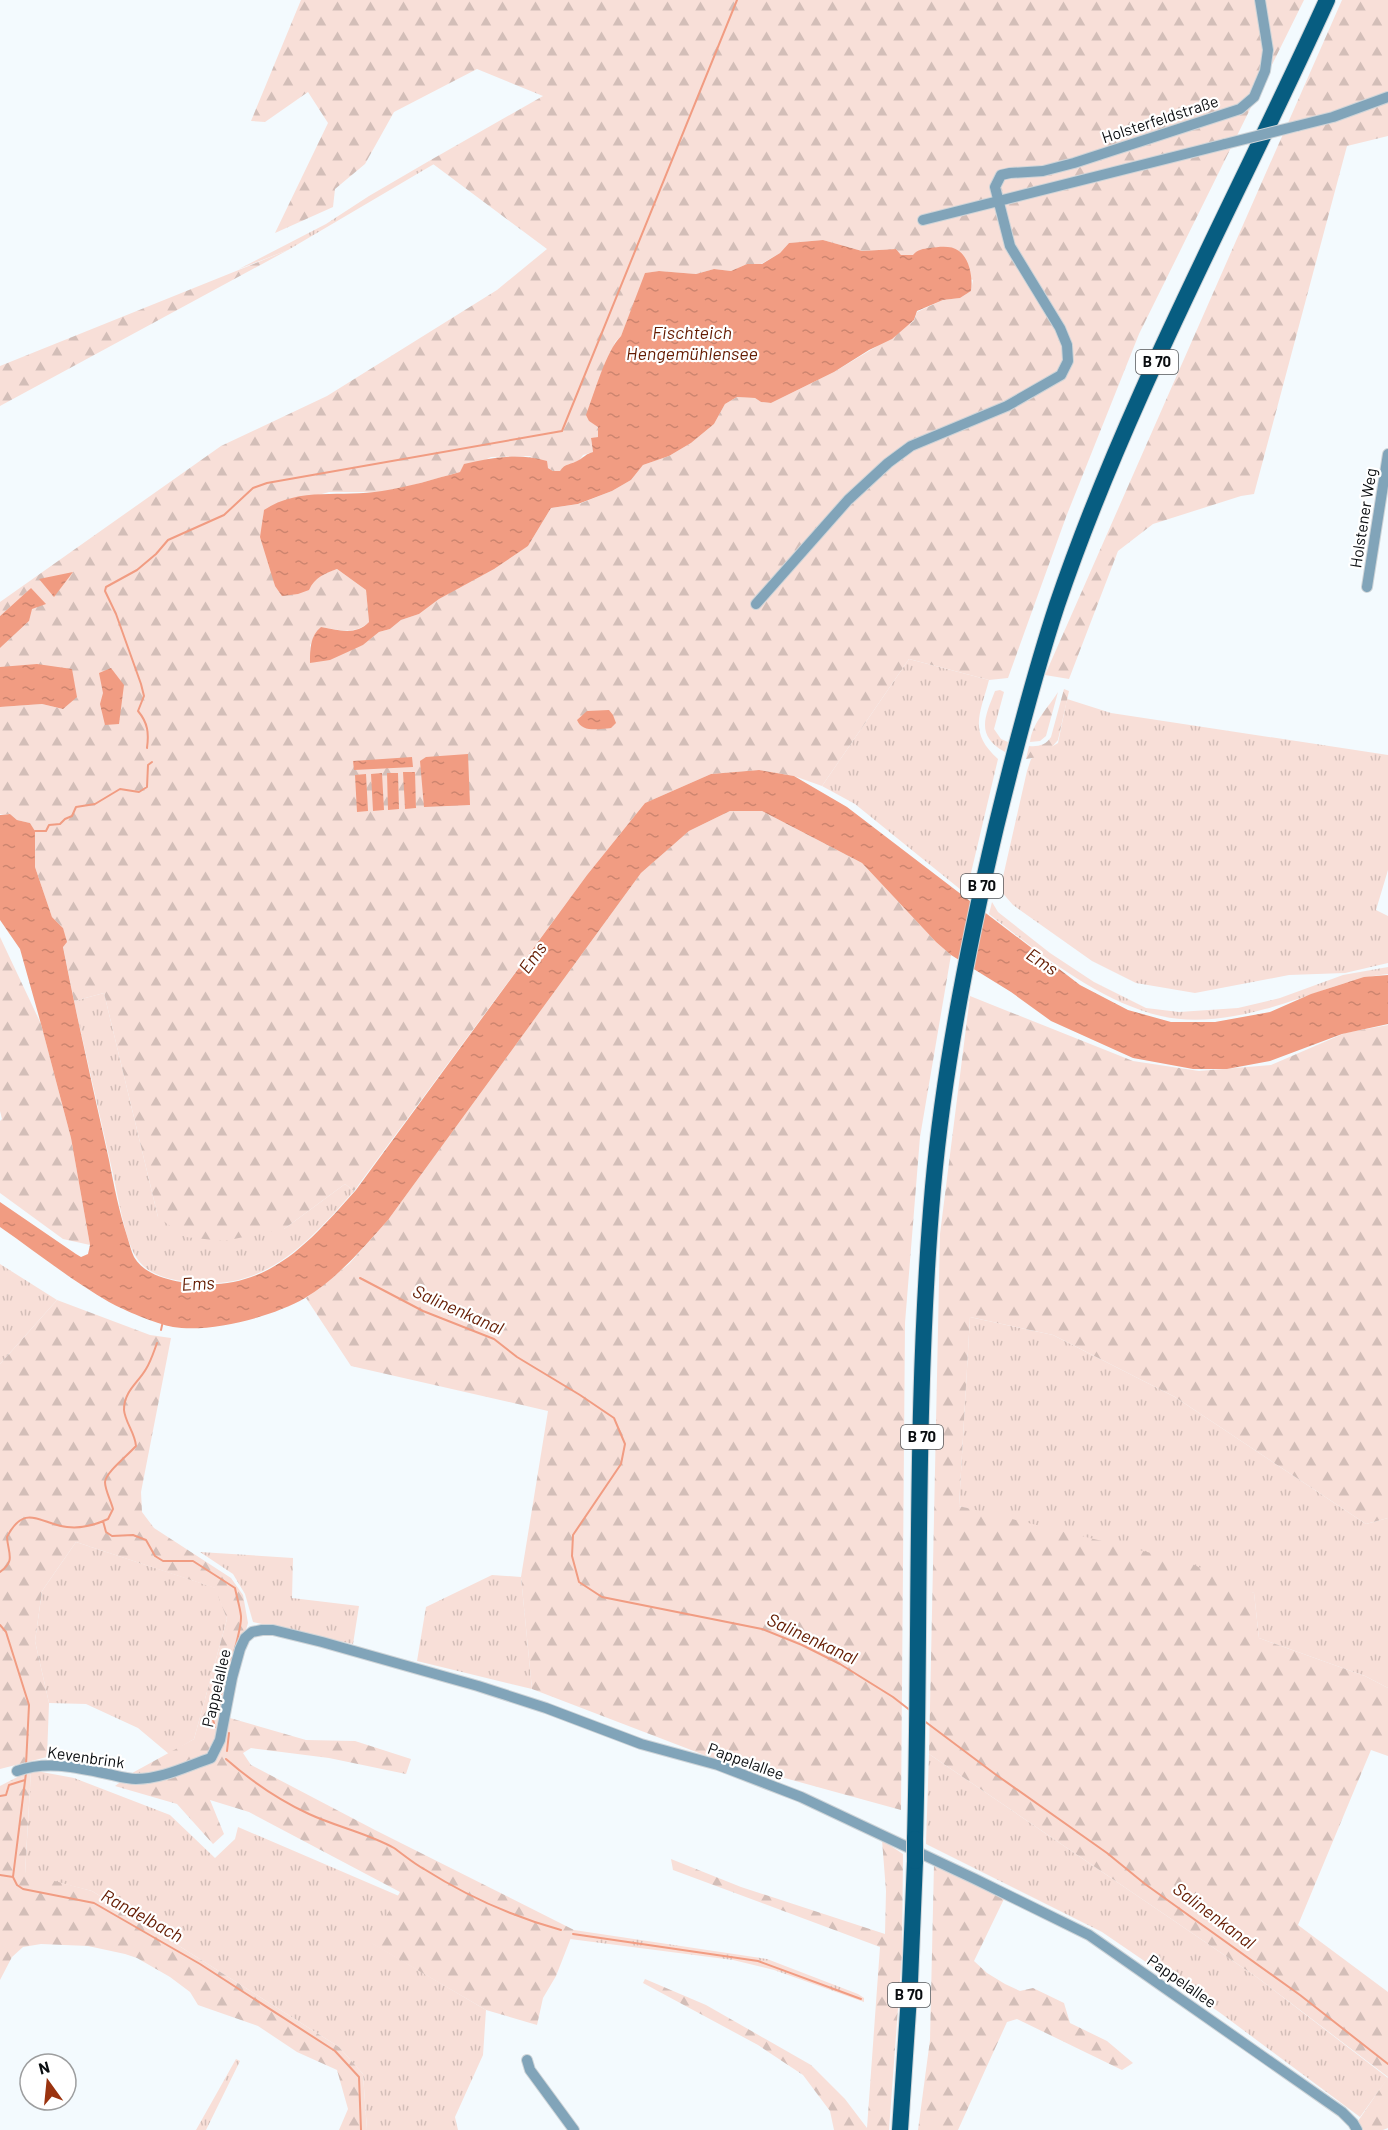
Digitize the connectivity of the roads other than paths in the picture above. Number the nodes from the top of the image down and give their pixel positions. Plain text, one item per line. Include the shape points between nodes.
1 (1260, 0) edge
2 (1327, 0) edge
3 (1388, 97) edge
4 (998, 202) junction
5 (923, 220) dead end
6 (1388, 454) edge
7 (1367, 587) dead end
8 (756, 604) dead end
9 (17, 1771) dead end
10 (152, 1778) joint
11 (527, 2060) dead end
12 (1355, 2126) edge
13 (574, 2130) edge
14 (900, 2130) edge

1 - 4 street, Holsterfeldstraße via 1268,50 1265,70 1254,97 1240,109 1074,164 1001,175 995,187
2 - 14 main road, B 70, bridge via 1150,375 1091,512 1057,607 1019,736 978,903 941,1113 928,1269 922,1385 915,1861
3 - 4 street, bridge via 1333,117
4 - 5 street
4 - 8 street via 1010,246 1067,345 1068,360 1061,375 1007,406 911,446 888,463 848,500
6 - 7 street, Holstener Weg
9 - 10 street, Kevenbrink via 53,1765 134,1779
10 - 12 street, Pappelallee via 211,1758 220,1740 240,1649 252,1632 273,1630 409,1666 546,1708 641,1744 718,1765 801,1797 975,1879 1089,1935 1342,2112
11 - 13 street via 530,2070

